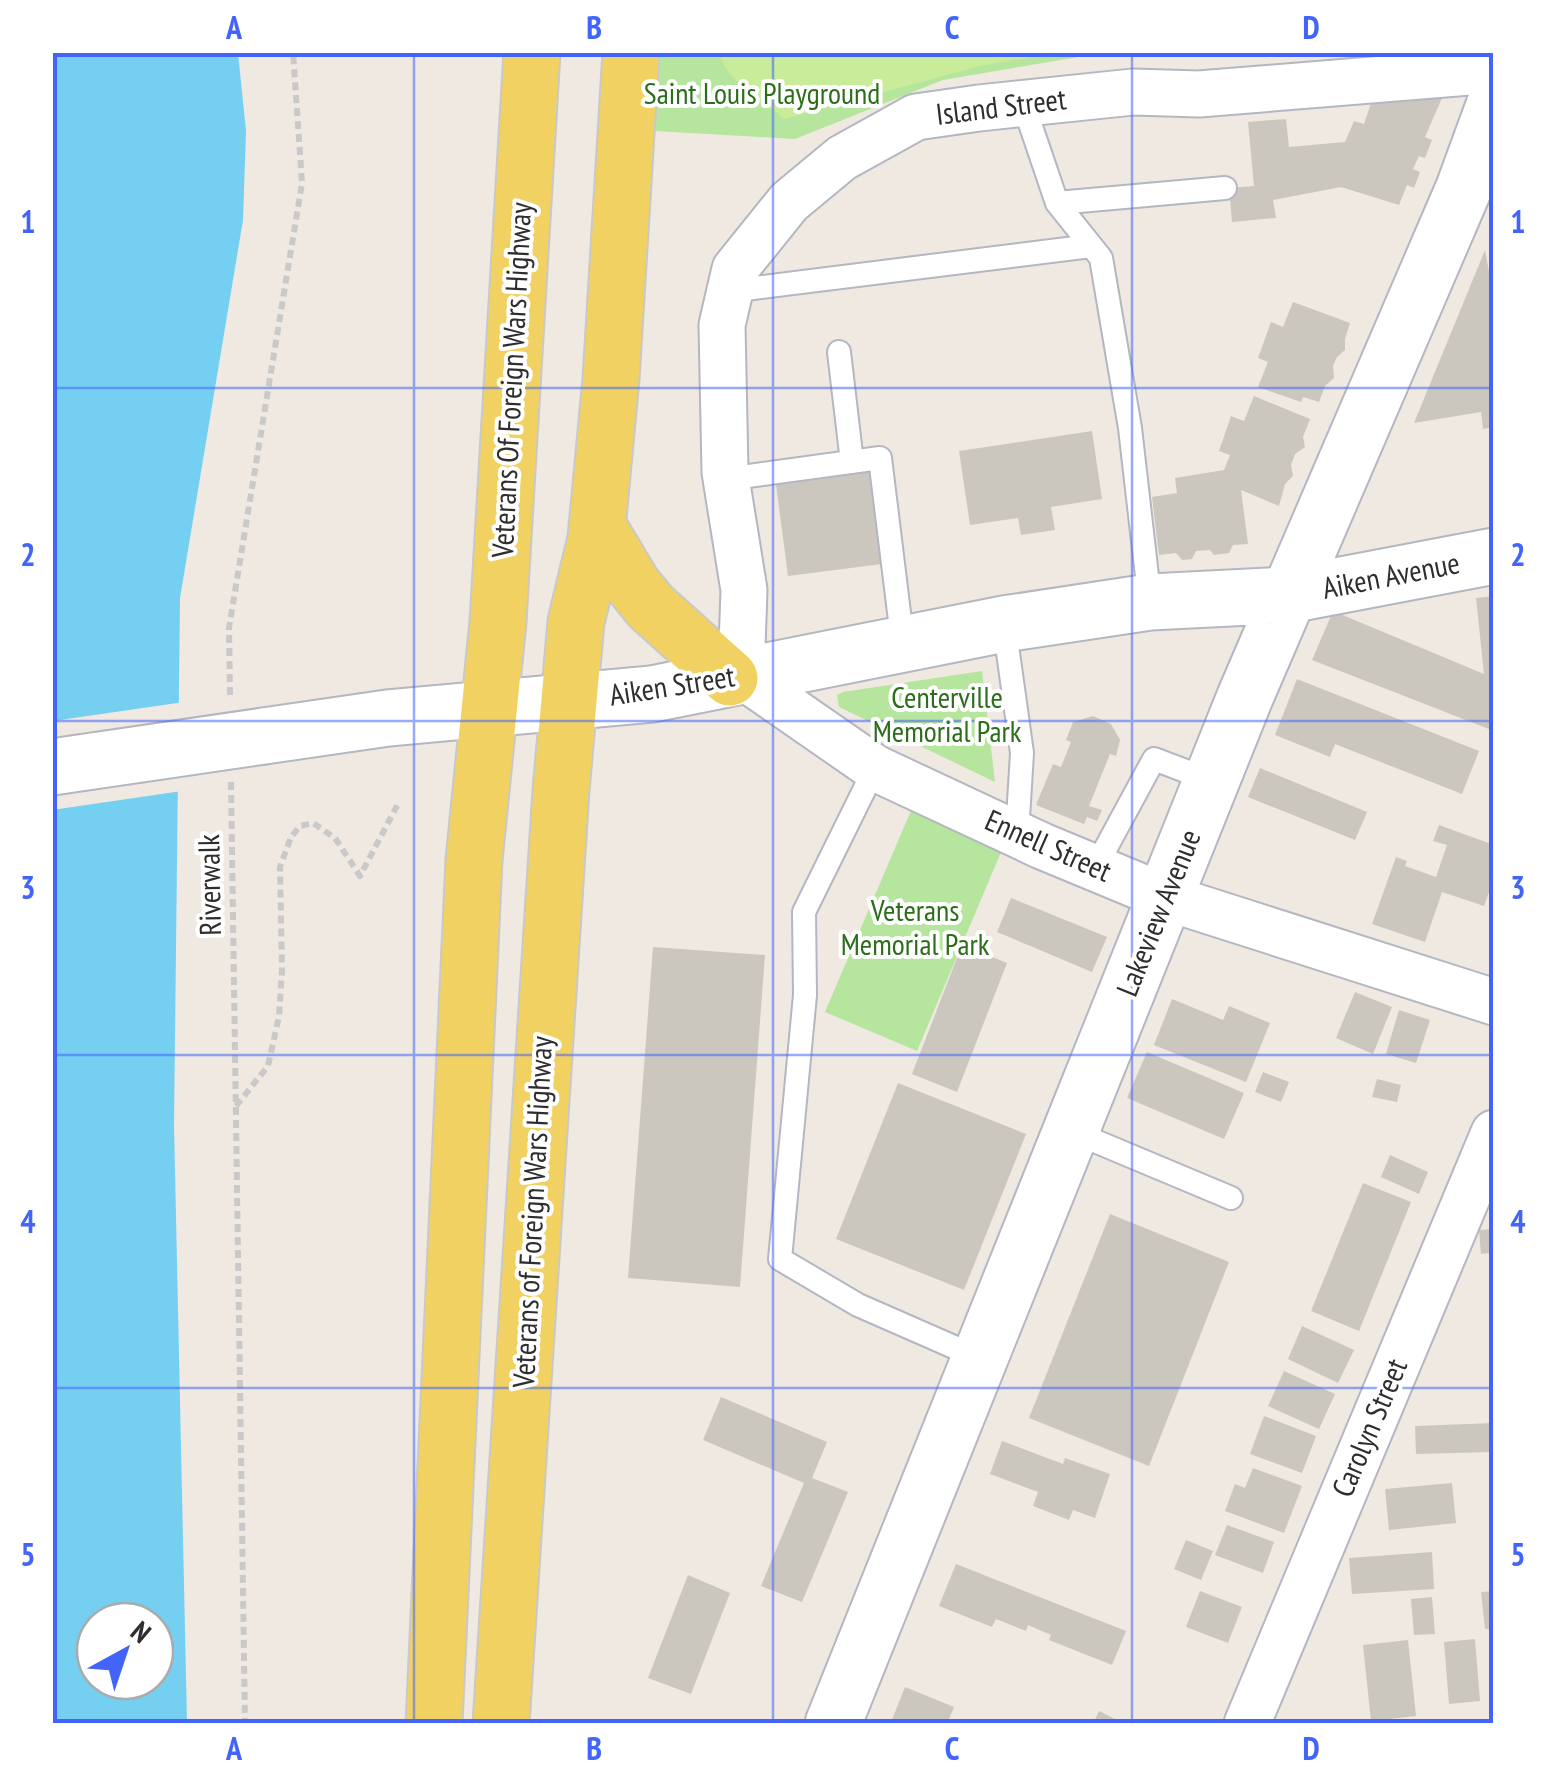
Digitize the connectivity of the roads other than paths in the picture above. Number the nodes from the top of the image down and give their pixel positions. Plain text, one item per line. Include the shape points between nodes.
1 (532, 52) edge
2 (631, 52) edge
3 (1494, 70) edge
4 (1023, 103) junction
5 (1494, 106) edge
6 (1226, 188) dead end
7 (1057, 203) junction
8 (1091, 246) junction
9 (730, 291) junction
10 (839, 352) dead end
11 (852, 462) junction
12 (726, 479) junction
13 (597, 525) junction
14 (1494, 556) edge
15 (1289, 595) junction
16 (1150, 602) junction
17 (1004, 624) junction
18 (903, 645) junction
19 (736, 676) junction
20 (569, 701) junction
21 (488, 708) junction
22 (52, 767) edge
23 (876, 768) junction
24 (1212, 781) junction
25 (1017, 834) junction
26 (1095, 868) junction
27 (1165, 897) junction
28 (1494, 1002) edge
29 (1072, 1131) junction
30 (1494, 1133) edge
31 (1230, 1198) dead end
32 (980, 1358) junction
33 (434, 1724) edge
34 (501, 1724) edge
35 (833, 1724) edge
36 (1247, 1724) edge

1 - 21 main road, Veterans Of Foreign Wars Highway
2 - 13 main road
3 - 4 street, Island Street
4 - 7 lane
4 - 9 street, Island Street via 916,117 842,158 790,202 735,269
5 - 15 main road, Lakeview Avenue
6 - 7 lane
7 - 8 lane
8 - 9 lane
8 - 16 lane via 1101,258 1123,390
9 - 12 street, Island Street via 722,325
10 - 11 lane
11 - 12 lane
11 - 18 lane via 880,458
12 - 19 street, Island Street via 744,590
13 - 19 main road via 651,607
13 - 20 main road via 576,622
14 - 15 main road, Aiken Avenue
15 - 16 main road, Aiken Street
15 - 24 main road, Lakeview Avenue
16 - 17 main road, Aiken Street
17 - 18 main road, Aiken Street
17 - 25 lane via 1022,753
18 - 19 main road, Aiken Street
19 - 20 main road, Aiken Street via 652,694
19 - 23 street, Ennell Street
20 - 21 main road, Aiken Street
20 - 34 main road, Veterans of Foreign Wars Highway
21 - 22 main road, Aiken Street, bridge
21 - 33 main road via 474,860
23 - 25 street, Ennell Street
23 - 32 lane via 804,912 805,996 780,1258 858,1304
24 - 26 lane via 1154,759
24 - 27 main road, Lakeview Avenue
25 - 26 street, Ennell Street
26 - 27 street, Ennell Street
27 - 28 street, Ennell Street
27 - 29 main road, Lakeview Avenue
29 - 31 lane
29 - 32 main road, Lakeview Avenue
30 - 36 street, Carolyn Street
32 - 35 main road, Lakeview Avenue

